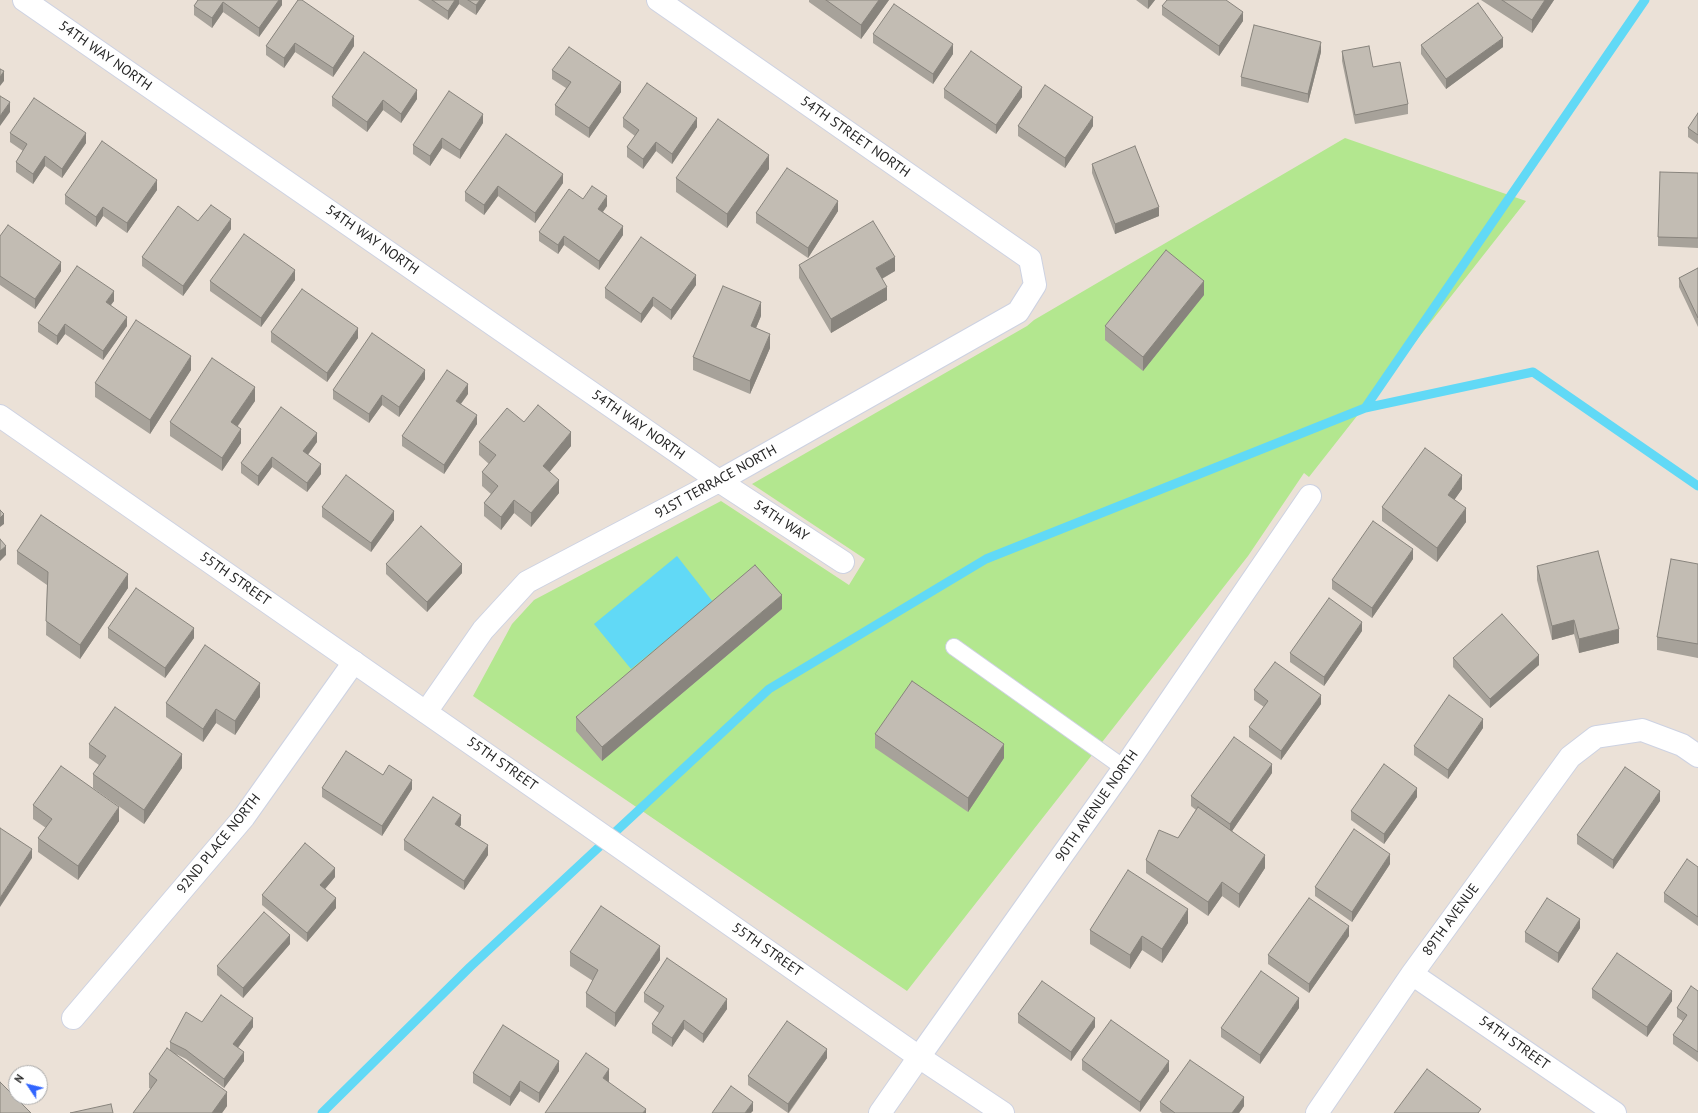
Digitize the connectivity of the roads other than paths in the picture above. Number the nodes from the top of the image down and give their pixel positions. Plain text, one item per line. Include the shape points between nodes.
1 (24, 0) edge
2 (658, 0) edge
3 (1035, 285) joint
4 (0, 416) edge
5 (719, 481) junction
6 (1310, 496) dead end
7 (843, 562) dead end
8 (954, 647) dead end
9 (354, 662) junction
10 (426, 712) junction
11 (1698, 756) edge
12 (1124, 768) junction
13 (1412, 974) junction
14 (73, 1018) dead end
15 (919, 1057) junction
16 (880, 1113) edge
17 (1003, 1113) edge
18 (1317, 1113) edge
19 (1615, 1113) edge

1 - 5 street, 54TH WAY NORTH
2 - 3 street, 54TH STREET NORTH via 1030,259
3 - 5 street, 91ST TERRACE NORTH via 1018,312
4 - 9 street, 55TH STREET
5 - 7 street, 54TH WAY
5 - 10 street, 91ST TERRACE NORTH via 527,582 483,630
6 - 12 street, 90TH AVENUE NORTH
8 - 12 lane
9 - 10 street, 55TH STREET
9 - 14 street, 92ND PLACE NORTH via 244,817
10 - 15 street, 55TH STREET
11 - 13 street, 89TH AVENUE via 1682,744 1642,730 1596,737 1570,757
12 - 15 street, 90TH AVENUE NORTH
13 - 18 street, 89TH AVENUE
13 - 19 street, 54TH STREET
15 - 16 street, 90TH AVENUE NORTH
15 - 17 street, 55TH STREET

